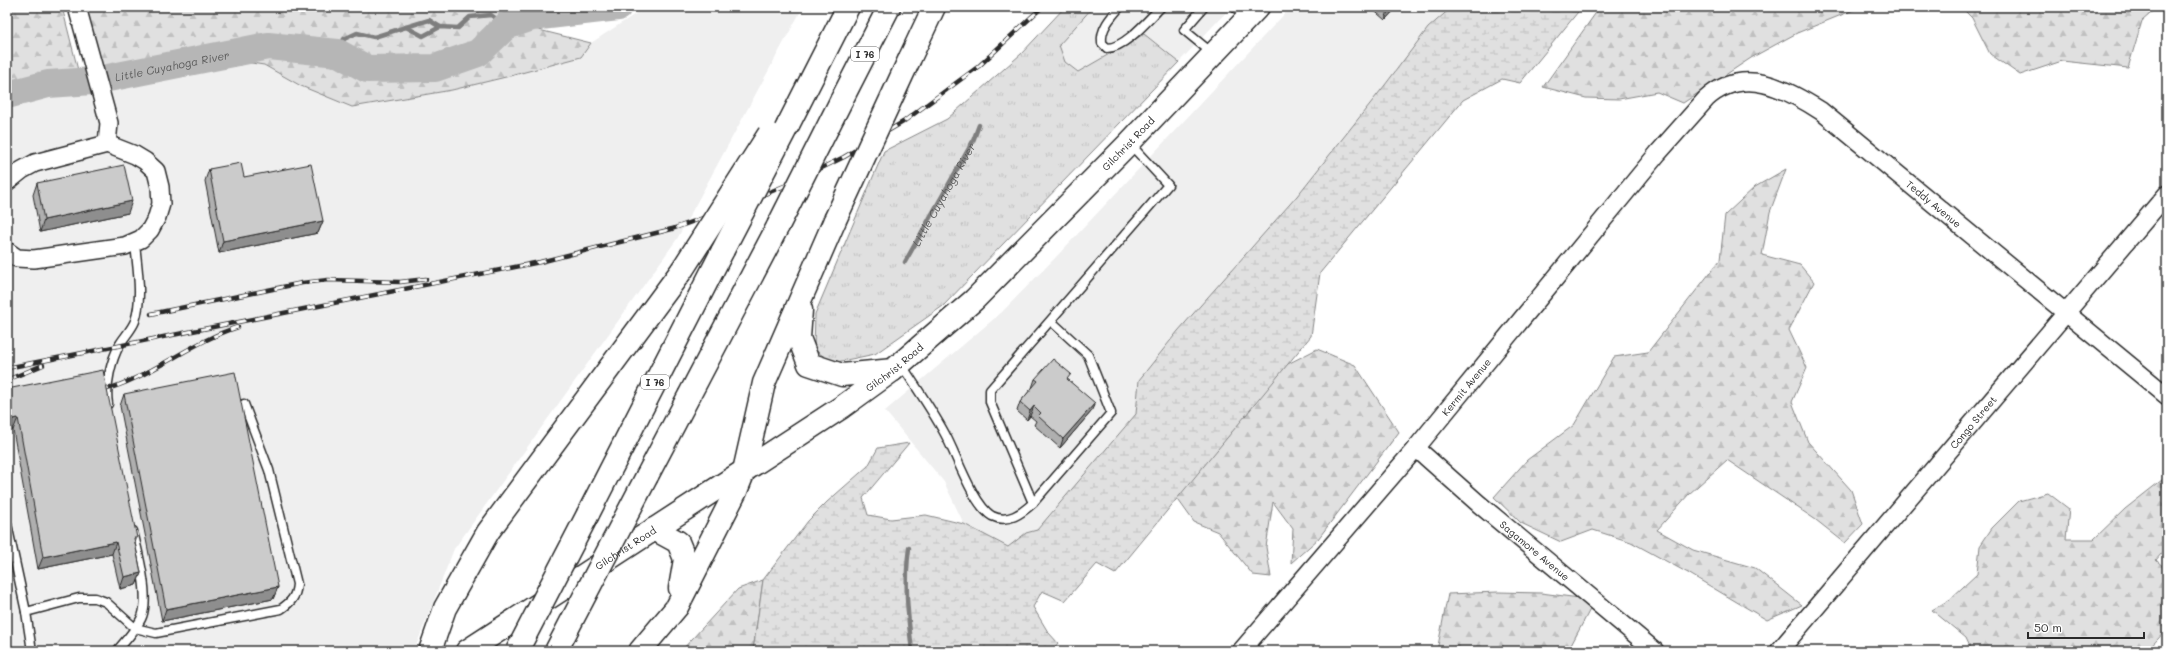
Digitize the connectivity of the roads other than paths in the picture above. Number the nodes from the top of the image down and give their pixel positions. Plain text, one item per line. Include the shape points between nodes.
1 (77, 7) edge
2 (848, 7) edge
3 (889, 7) edge
4 (934, 7) edge
5 (1120, 7) edge
6 (1161, 7) edge
7 (1204, 7) edge
8 (1247, 11) edge
9 (1214, 54) junction
10 (1687, 120) joint
11 (779, 129) junction
12 (1129, 143) junction
13 (107, 144) junction
14 (7, 182) edge
15 (2167, 194) edge
16 (135, 244) junction
17 (7, 251) edge
18 (803, 293) junction
19 (2067, 313) junction
20 (1051, 321) junction
21 (897, 367) junction
22 (2167, 396) edge
23 (244, 404) dead end
24 (109, 409) edge
25 (1416, 448) junction
26 (744, 471) junction
27 (1033, 503) junction
28 (7, 524) edge
29 (132, 524) edge
30 (654, 529) junction
31 (677, 607) junction
32 (26, 612) junction
33 (135, 628) junction
34 (32, 651) edge
35 (117, 651) edge
36 (430, 651) edge
37 (467, 651) edge
38 (517, 651) edge
39 (556, 651) edge
40 (640, 651) edge
41 (1241, 651) edge
42 (1655, 651) edge
43 (1779, 651) edge

1 - 13 street via 109,123
2 - 11 main road, I 76 via 825,52
3 - 39 main road, I 76, bridge
4 - 18 main road, bridge
5 - 6 lane via 1102,33 1102,43 1107,48 1124,43
7 - 9 lane via 1184,30
8 - 9 main road, Gilchrist Road
9 - 12 main road, Gilchrist Road
10 - 19 street, Teddy Avenue via 1715,91 1735,83 1766,84 1800,98 1840,126
10 - 25 street, Kermit Avenue
11 - 36 main road, bridge via 682,270 488,532 445,608
11 - 38 main road, I 76, bridge via 724,250
12 - 20 lane via 1168,185
12 - 21 main road, Gilchrist Road via 974,300
13 - 14 street via 35,163
13 - 16 street via 135,155 156,171 160,198 157,217 150,230
15 - 19 street, Congo Street
16 - 17 street via 34,259 17,258
16 - 24 lane via 137,310 135,321 119,346 110,372
18 - 21 main road via 799,338 809,364 842,375
18 - 26 main road via 764,383
19 - 22 street, Teddy Avenue
19 - 43 street, Congo Street
20 - 27 lane via 990,390 989,396
20 - 27 lane via 1091,360 1111,413
21 - 26 main road, Gilchrist Road via 842,407
21 - 27 lane via 943,430 984,510 992,516 1010,518
23 - 33 lane via 269,470 297,584 296,595 281,609 156,634
25 - 41 street, Kermit Avenue
25 - 42 street, Sagamore Avenue
26 - 30 main road, Gilchrist Road
26 - 31 main road
28 - 32 lane
29 - 33 lane via 144,587 142,618
30 - 31 main road via 678,542 685,560
30 - 37 main road, Gilchrist Road
31 - 40 main road
32 - 33 lane via 79,598 95,598 106,602
32 - 34 lane
33 - 35 lane

